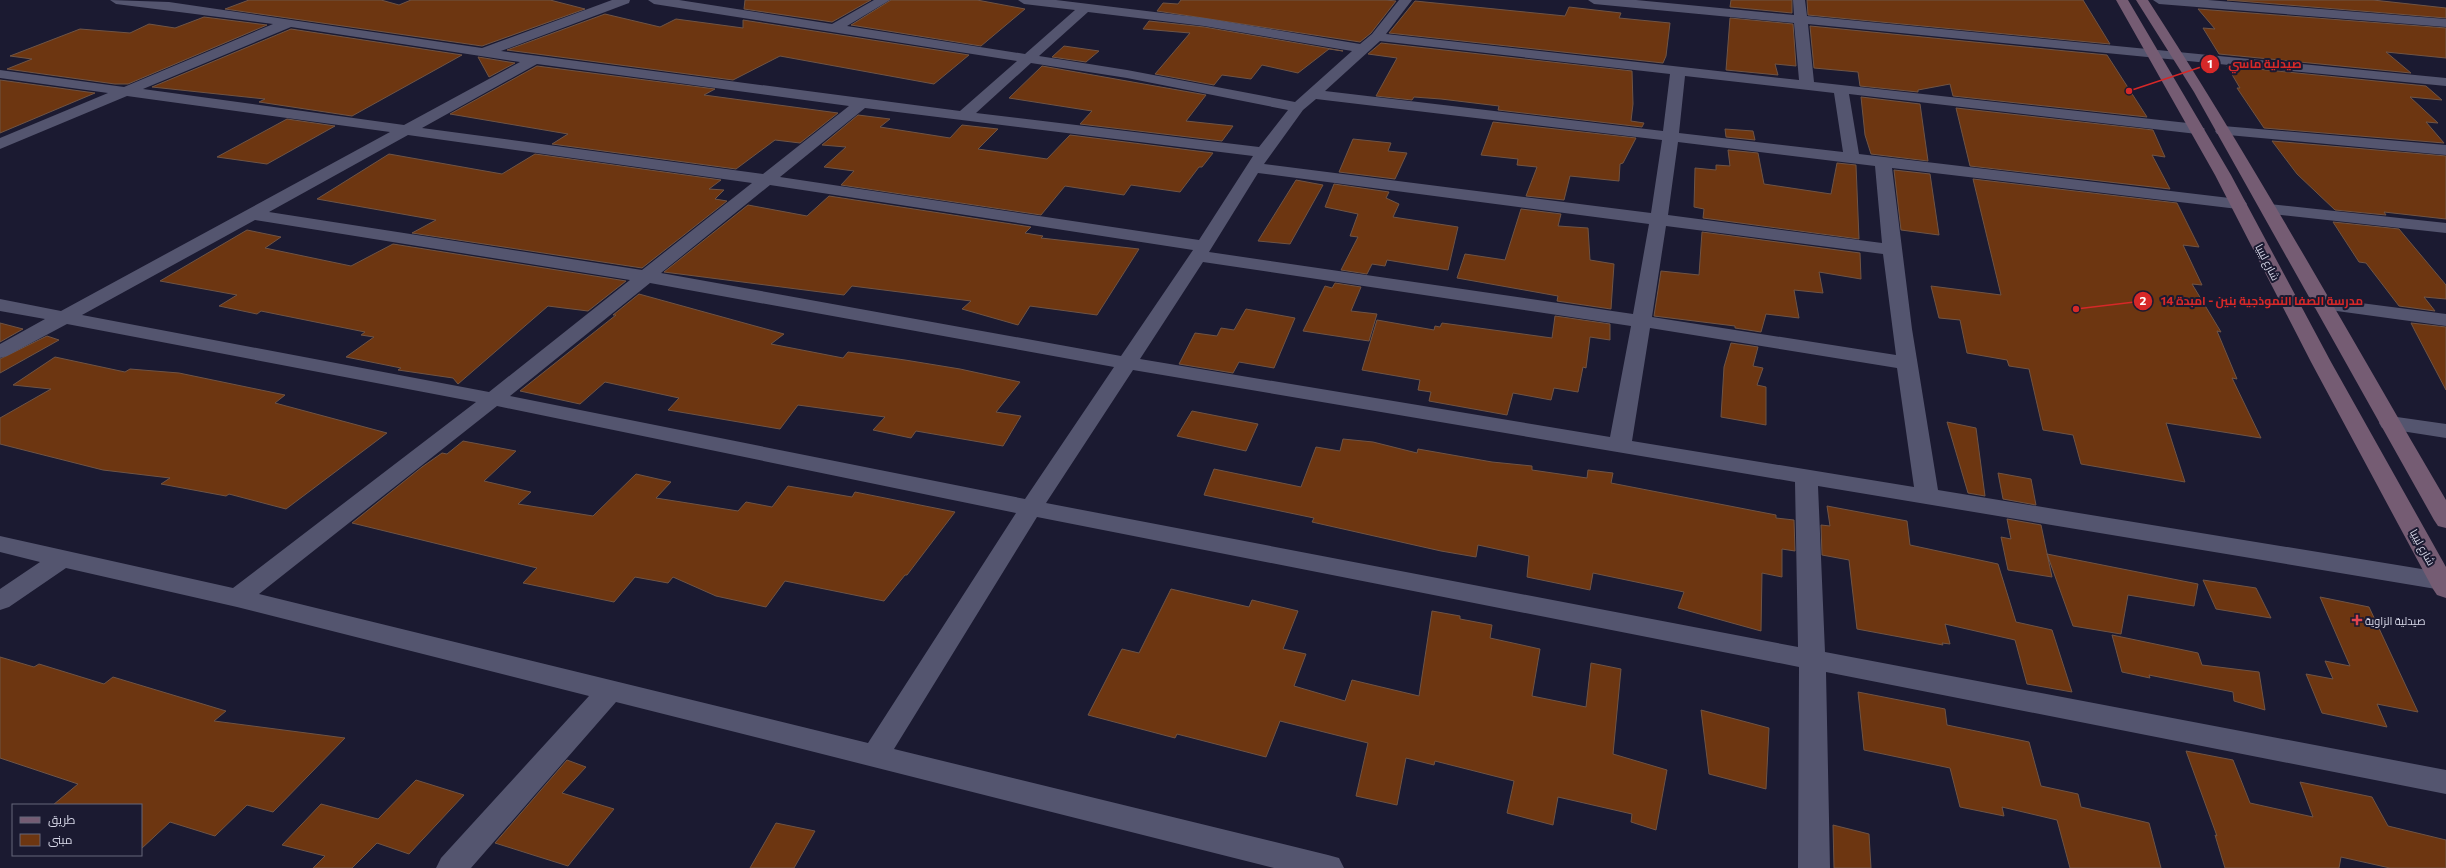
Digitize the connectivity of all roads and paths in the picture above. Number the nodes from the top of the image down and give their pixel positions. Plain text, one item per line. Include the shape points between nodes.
1 (116, 0) edge
2 (624, 0) edge
3 (654, 0) edge
4 (884, 0) edge
5 (1024, 0) edge
6 (1153, 0) edge
7 (1406, 0) edge
8 (1594, 0) edge
9 (1799, 0) edge
10 (2122, 0) edge
11 (2142, 0) edge
12 (2159, 0) edge
13 (1085, 8) junction
14 (1140, 14) junction
15 (1802, 20) junction
16 (289, 22) junction
17 (2446, 23) edge
18 (834, 28) junction
19 (1370, 43) junction
20 (484, 52) junction
21 (2152, 52) junction
22 (2176, 54) junction
23 (534, 60) junction
24 (1025, 60) junction
25 (1678, 72) junction
26 (0, 74) edge
27 (2446, 82) edge
28 (1807, 85) junction
29 (1841, 88) junction
30 (122, 92) junction
31 (1304, 100) junction
32 (861, 104) junction
33 (964, 116) junction
34 (2197, 128) junction
35 (405, 131) junction
36 (2223, 131) junction
37 (1672, 137) junction
38 (0, 144) edge
39 (2446, 150) edge
40 (1852, 158) junction
41 (1258, 160) junction
42 (1883, 162) junction
43 (768, 180) junction
44 (2238, 204) junction
45 (2270, 209) junction
46 (252, 214) junction
47 (1660, 220) junction
48 (2446, 228) edge
49 (1890, 249) junction
50 (1201, 251) junction
51 (646, 277) junction
52 (2322, 304) junction
53 (0, 305) edge
54 (64, 317) junction
55 (2297, 319) junction
56 (2446, 320) edge
57 (1640, 321) junction
58 (2332, 323) junction
59 (0, 352) edge
60 (1127, 363) junction
61 (1906, 363) junction
62 (493, 399) junction
63 (2390, 423) junction
64 (2446, 431) edge
65 (1620, 446) junction
66 (1806, 476) junction
67 (1927, 495) junction
68 (1031, 508) junction
69 (2446, 520) edge
70 (0, 544) edge
71 (63, 558) junction
72 (2444, 585) edge
73 (237, 598) junction
74 (0, 601) edge
75 (1812, 660) junction
76 (609, 692) junction
77 (874, 756) junction
78 (2446, 782) edge
79 (452, 868) edge
80 (1328, 868) edge
81 (1814, 868) edge

1 - 16 street
2 - 20 street
3 - 18 street
4 - 18 street
5 - 13 street
6 - 14 street
7 - 19 street
8 - 15 street
9 - 15 street
10 - 21 main road, شارع ليبيا
11 - 22 main road
12 - 17 street
13 - 14 street
13 - 24 street
14 - 19 street
15 - 21 street
15 - 28 street
16 - 20 street
16 - 30 street
18 - 24 street
19 - 25 street
19 - 31 street
20 - 23 street
21 - 22 street
21 - 34 main road, شارع ليبيا
22 - 27 street
22 - 36 main road
23 - 32 street
23 - 35 street
24 - 31 street
24 - 33 street
25 - 28 street
25 - 37 street
26 - 30 street
28 - 29 street
29 - 34 street
29 - 40 street
30 - 35 street
30 - 38 street
31 - 37 street
31 - 41 street
32 - 33 street
32 - 43 street
33 - 41 street
34 - 44 main road, شارع ليبيا
35 - 43 street
35 - 46 street
36 - 39 street
36 - 45 main road
37 - 40 street
37 - 47 street
40 - 42 street
41 - 47 street
41 - 50 street
42 - 44 street
42 - 49 street
43 - 50 street
43 - 51 street
44 - 55 main road, شارع ليبيا
45 - 48 street
45 - 52 main road
46 - 51 street
46 - 54 street
47 - 49 street
47 - 57 street
49 - 61 street
50 - 57 street
50 - 60 street
51 - 60 street
51 - 62 street
52 - 56 street
52 - 58 main road
53 - 54 street
54 - 59 street
54 - 62 street
55 - 58 main road
55 - 72 main road, شارع ليبيا
57 - 61 street
57 - 65 street
58 - 63 main road
60 - 65 street
60 - 68 street
61 - 67 street
62 - 68 street
62 - 73 street
63 - 64 street
63 - 69 main road
65 - 66 street
66 - 67 street
66 - 75 street
67 - 72 street
68 - 75 street
68 - 77 street
70 - 71 street
71 - 73 street
71 - 74 street
73 - 76 street
75 - 78 street
75 - 81 street
76 - 77 street
76 - 79 street
77 - 80 street

